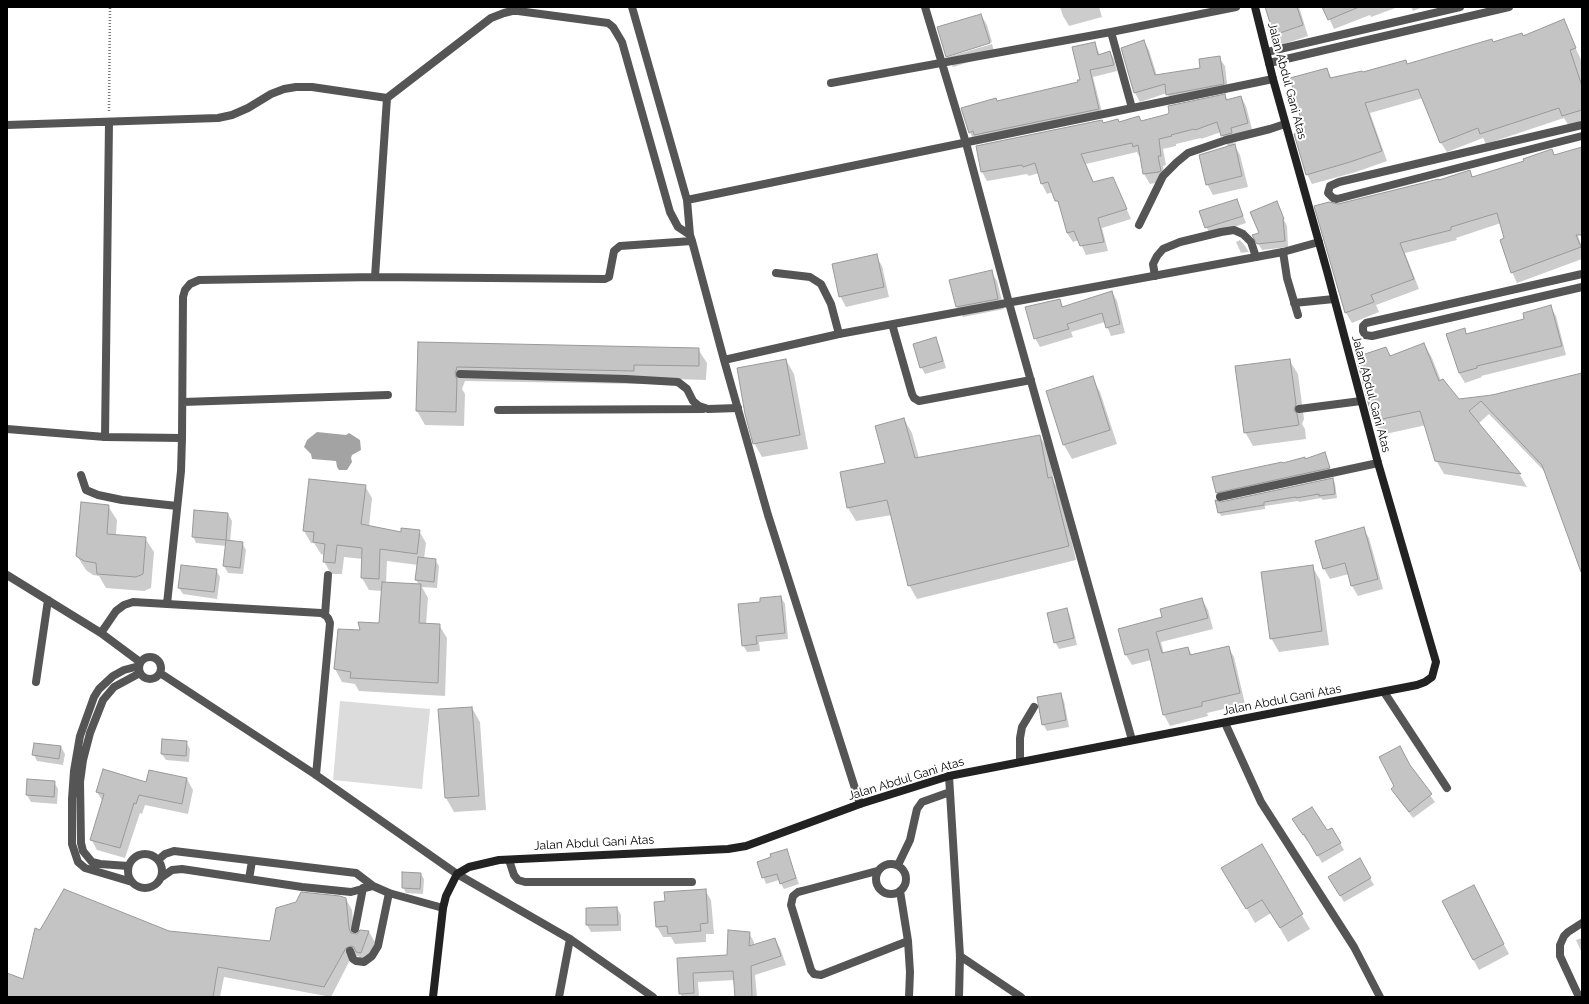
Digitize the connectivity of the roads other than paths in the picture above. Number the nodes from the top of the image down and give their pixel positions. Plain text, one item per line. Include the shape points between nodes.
1 (632, 7) edge
2 (925, 7) edge
3 (1236, 7) edge
4 (1255, 7) edge
5 (1460, 7) edge
6 (1509, 7) edge
7 (1489, 9) edge
8 (1111, 32) junction
9 (1267, 52) junction
10 (941, 62) junction
11 (1269, 63) junction
12 (1273, 78) junction
13 (831, 83) dead end
14 (387, 98) junction
15 (1132, 108) junction
16 (109, 122) junction
17 (1285, 124) junction
18 (7, 125) edge
19 (1582, 126) edge
20 (1582, 136) edge
21 (1531, 138) junction
22 (966, 143) junction
23 (1534, 148) junction
24 (687, 200) junction
25 (1139, 225) dead end
26 (691, 238) junction
27 (1319, 242) junction
28 (1283, 252) junction
29 (1256, 257) junction
30 (776, 273) dead end
31 (1582, 274) edge
32 (1155, 276) junction
33 (375, 277) junction
34 (1568, 277) junction
35 (1582, 287) edge
36 (1571, 290) junction
37 (1334, 299) junction
38 (1010, 303) junction
39 (1294, 303) junction
40 (1298, 315) dead end
41 (892, 324) junction
42 (840, 334) junction
43 (724, 360) junction
44 (460, 374) dead end
45 (1031, 380) junction
46 (388, 395) dead end
47 (1361, 401) junction
48 (183, 402) junction
49 (738, 408) junction
50 (708, 409) junction
51 (1299, 409) dead end
52 (498, 410) dead end
53 (7, 429) edge
54 (104, 437) junction
55 (182, 438) junction
56 (1378, 463) junction
57 (80, 475) dead end
58 (1220, 497) dead end
59 (177, 506) junction
60 (7, 575) edge
61 (328, 575) dead end
62 (48, 600) junction
63 (167, 604) junction
64 (325, 615) junction
65 (100, 633) junction
66 (139, 667) junction
67 (160, 673) junction
68 (36, 682) dead end
69 (1384, 692) junction
70 (1034, 707) dead end
71 (1225, 723) junction
72 (1132, 740) junction
73 (1020, 762) junction
74 (78, 771) junction
75 (316, 775) junction
76 (949, 776) junction
77 (1447, 788) dead end
78 (950, 792) junction
79 (860, 804) junction
80 (158, 860) junction
81 (509, 860) junction
82 (252, 861) junction
83 (898, 865) junction
84 (128, 866) junction
85 (877, 871) junction
86 (458, 874) junction
87 (162, 877) junction
88 (249, 879) junction
89 (132, 882) junction
90 (692, 882) dead end
91 (373, 886) junction
92 (363, 888) junction
93 (900, 891) junction
94 (389, 893) junction
95 (443, 908) junction
96 (1582, 923) edge
97 (355, 929) dead end
98 (570, 939) junction
99 (908, 941) junction
100 (350, 951) dead end
101 (960, 956) junction
102 (433, 997) edge
103 (560, 997) edge
104 (653, 997) edge
105 (909, 997) edge
106 (959, 997) edge
107 (1021, 997) edge
108 (1380, 997) edge
109 (1579, 997) edge

1 - 24 street
2 - 10 street
3 - 8 street
4 - 9 street, Jalan Abdul Gani Atas
5 - 9 street
6 - 7 street
7 - 11 street
8 - 10 street
8 - 15 street
9 - 11 street, Jalan Abdul Gani Atas
10 - 13 street
10 - 22 street
11 - 12 street, Jalan Abdul Gani Atas
12 - 15 street
12 - 17 street, Jalan Abdul Gani Atas
14 - 16 street via 296,87 271,94 248,108 218,118
14 - 26 street via 492,18 504,13 518,11 608,23 622,42 670,212 678,227
14 - 33 street
15 - 22 street
16 - 18 street
16 - 54 street
17 - 25 street via 1188,153 1163,176
17 - 27 street, Jalan Abdul Gani Atas
19 - 21 street
20 - 23 street
21 - 23 street
21 - 23 street via 1339,182 1330,186 1328,193 1337,199
22 - 24 street
22 - 38 street
24 - 26 street
26 - 33 street via 620,246 614,251 609,277 605,279
26 - 43 street
27 - 28 street
27 - 37 street, Jalan Abdul Gani Atas
28 - 29 street
28 - 39 street
29 - 32 street
29 - 32 street via 1251,242 1243,234 1234,230 1221,232 1163,249 1153,264
30 - 42 street via 810,277 821,284 832,304
31 - 34 street
32 - 38 street
33 - 48 street via 199,280 190,284 183,297
34 - 36 street
34 - 36 street via 1366,323 1363,331 1365,335 1372,336
35 - 36 street
37 - 39 street
37 - 47 street, Jalan Abdul Gani Atas
38 - 41 street
38 - 45 street
39 - 40 street
41 - 42 street
41 - 45 street via 912,394 919,401
42 - 43 street
43 - 49 street
44 - 50 street via 678,382 687,389 696,404
45 - 72 street
46 - 48 street
47 - 51 street
47 - 56 street, Jalan Abdul Gani Atas
48 - 55 street
49 - 50 street
49 - 79 street via 768,515
50 - 52 street
53 - 54 street
54 - 55 street
55 - 59 street
56 - 58 street
56 - 69 street, Jalan Abdul Gani Atas via 1436,662 1432,677 1425,682
57 - 59 street via 86,490 98,495
59 - 63 street
60 - 62 street
61 - 64 street
62 - 65 street
62 - 68 street
63 - 64 street
63 - 65 street via 133,602 124,605 116,611
64 - 75 street via 330,623
65 - 66 street
66 - 67 street via 142,676 149,679
66 - 67 street via 149,656 156,658 161,664
66 - 74 street via 103,700
67 - 75 street
69 - 71 street, Jalan Abdul Gani Atas
69 - 77 street
70 - 73 street via 1022,727
71 - 72 street, Jalan Abdul Gani Atas
71 - 108 street via 1261,802 1354,947
72 - 73 street, Jalan Abdul Gani Atas
73 - 76 street, Jalan Abdul Gani Atas
74 - 84 street via 83,851 92,862
74 - 89 street via 72,844 78,862 85,868
75 - 86 street
76 - 78 street
76 - 79 street, Jalan Abdul Gani Atas
78 - 83 street via 922,802 917,810 910,840
78 - 101 street
79 - 81 street, Jalan Abdul Gani Atas via 762,841 728,849
80 - 82 street via 174,851
80 - 84 street via 148,854 142,854
80 - 87 street via 162,865
81 - 86 street, Jalan Abdul Gani Atas via 469,867
81 - 90 street via 514,875 518,880 525,882
82 - 88 street
82 - 91 street via 356,873
83 - 85 street via 886,864
83 - 93 street via 903,869 906,880
84 - 89 street
85 - 93 street via 875,883 878,888 889,894
85 - 99 street via 798,892 793,896 791,905 811,970 814,974 821,974
86 - 95 street via 446,896
86 - 98 street
87 - 88 street via 172,870 182,869
87 - 89 street via 154,886 148,888 142,888
88 - 92 street via 350,892
91 - 92 street
91 - 94 street
92 - 97 street
93 - 99 street
94 - 95 street
94 - 100 street via 378,946 372,956 364,962 356,961 352,959
95 - 102 street
96 - 109 street via 1568,932 1560,945 1560,956
98 - 103 street
98 - 104 street
99 - 105 street
101 - 106 street
101 - 107 street

